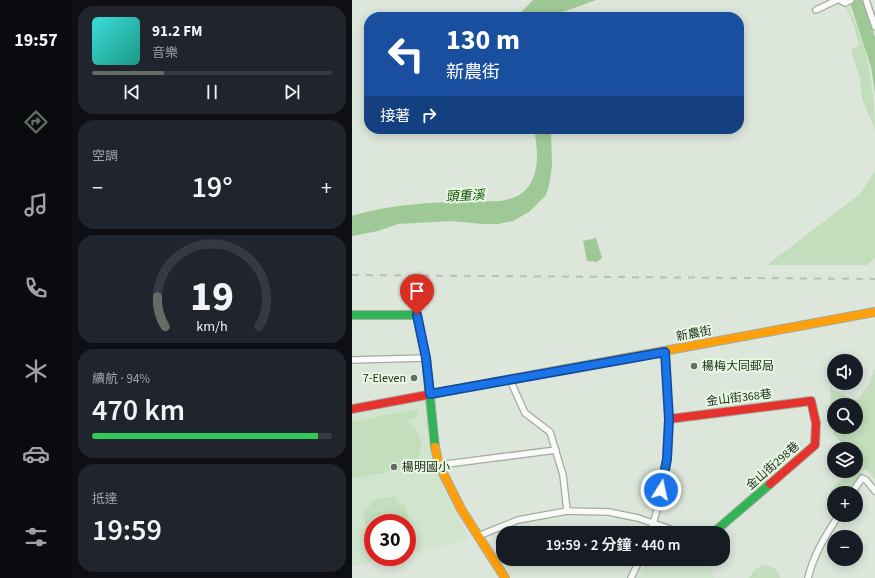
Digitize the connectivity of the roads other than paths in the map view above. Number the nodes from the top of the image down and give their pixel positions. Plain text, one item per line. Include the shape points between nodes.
1 (838, 0) edge
2 (850, 0) edge
3 (866, 0) edge
4 (816, 10) dead end
5 (875, 28) edge
6 (875, 312) edge
7 (352, 314) edge
8 (665, 352) junction
9 (426, 358) junction
10 (352, 360) edge
11 (510, 380) junction
12 (430, 394) junction
13 (811, 402) joint
14 (352, 409) edge
15 (669, 419) junction
16 (556, 450) junction
17 (439, 465) junction
18 (857, 486) edge
19 (875, 491) edge
20 (567, 511) junction
21 (834, 522) edge
22 (653, 523) junction
23 (652, 526) edge
24 (662, 526) edge
25 (720, 526) edge
26 (478, 536) junction
27 (637, 566) edge
28 (505, 578) edge
29 (631, 578) edge
30 (808, 578) edge

1 - 2 street via 845,3
1 - 4 street
3 - 5 street
6 - 8 street, 新農街
7 - 9 street via 417,315
8 - 11 street, 新農街
8 - 15 street
9 - 10 street
9 - 12 street
11 - 12 street, 新農街
11 - 16 street via 525,413 550,432
12 - 14 street, 新農街
12 - 17 street
13 - 15 street, 金山街368巷
13 - 25 street, 金山街298巷 via 815,411 817,431 815,446
15 - 22 street via 667,459
16 - 17 street
16 - 20 street via 563,475
17 - 26 street
18 - 19 street via 862,478
20 - 22 street via 609,512
20 - 26 street via 518,520
21 - 30 street via 812,562
22 - 23 street
22 - 24 street
26 - 28 street
27 - 29 street

